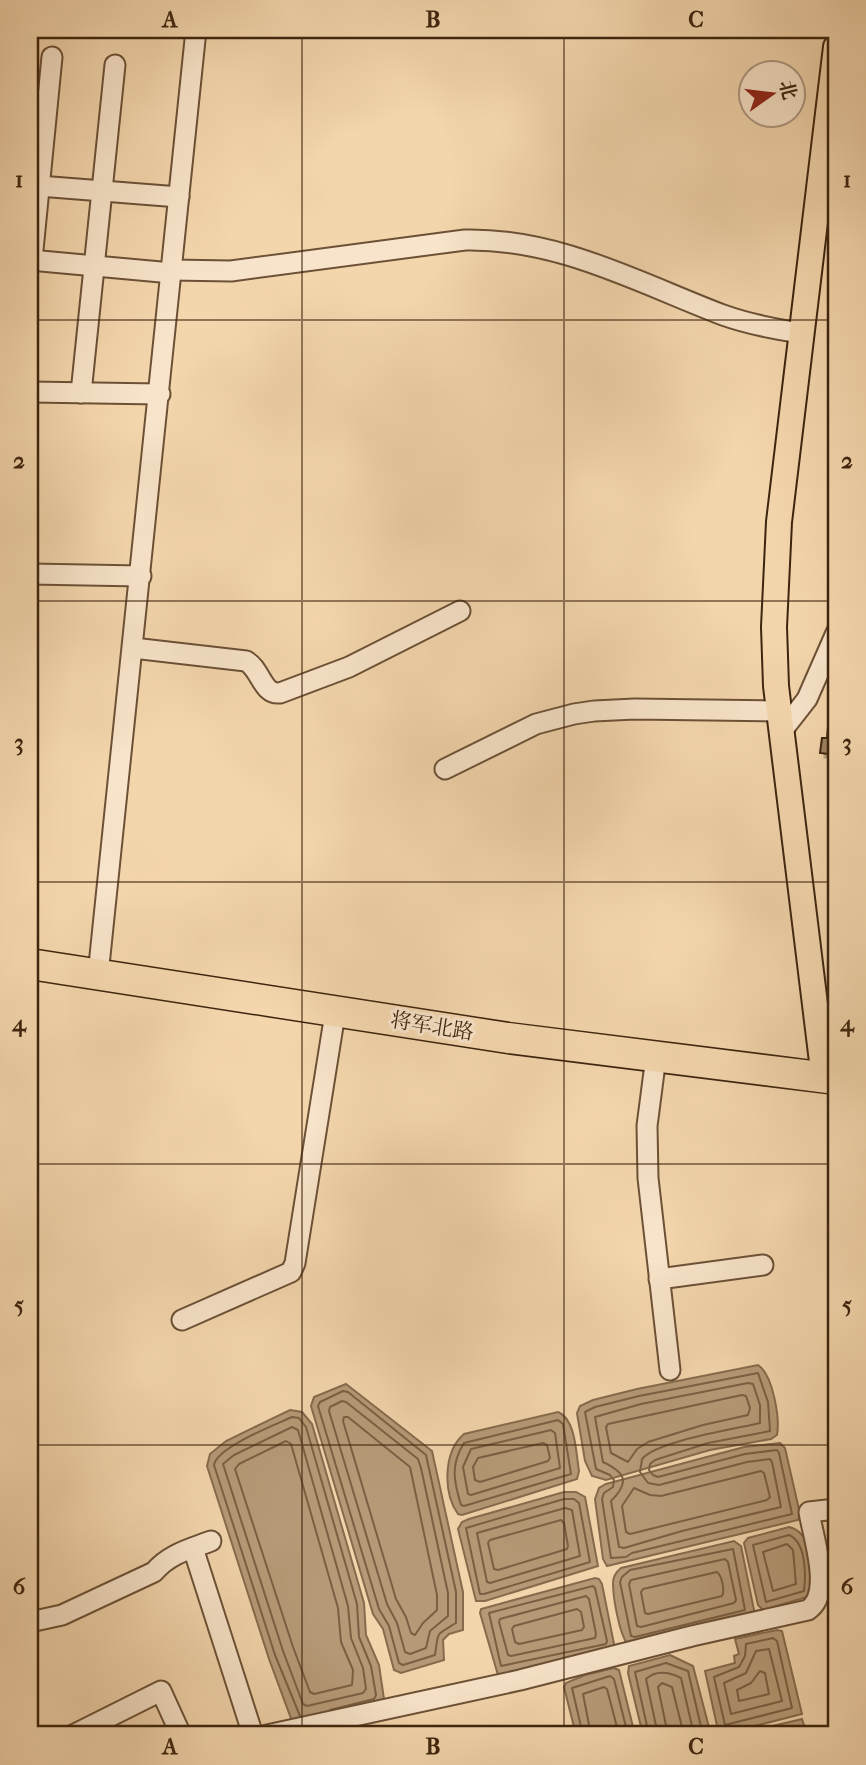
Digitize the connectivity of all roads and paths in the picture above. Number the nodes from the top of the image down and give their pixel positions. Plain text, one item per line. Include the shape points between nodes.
1 (196, 30) edge
2 (836, 47) edge
3 (52, 57) dead end
4 (116, 65) dead end
5 (37, 174) edge
6 (102, 191) junction
7 (179, 197) junction
8 (31, 260) edge
9 (94, 264) junction
10 (172, 271) junction
11 (801, 333) junction
12 (30, 392) edge
13 (81, 393) junction
14 (160, 394) junction
15 (30, 574) edge
16 (141, 576) junction
17 (460, 611) dead end
18 (836, 632) edge
19 (133, 648) junction
20 (781, 721) junction
21 (445, 769) dead end
22 (30, 964) edge
23 (98, 975) junction
24 (30, 979) edge
25 (333, 1026) junction
26 (654, 1072) junction
27 (832, 1084) edge
28 (763, 1265) dead end
29 (659, 1279) junction
30 (182, 1320) dead end
31 (670, 1370) dead end
32 (836, 1509) edge
33 (30, 1622) edge
34 (73, 1735) edge
35 (181, 1735) edge
36 (253, 1735) edge
37 (267, 1735) edge

1 - 7 street
2 - 11 main road
3 - 5 street
4 - 6 street
5 - 6 street
5 - 8 street
6 - 7 street
6 - 9 street
7 - 10 street
8 - 9 street
9 - 10 street
9 - 13 street
10 - 11 street via 231,271 466,240 500,240 618,271 757,326
10 - 14 street
11 - 20 main road via 777,558 775,660
12 - 13 street
13 - 14 street
14 - 16 street
15 - 16 street
16 - 19 street
17 - 19 street via 349,667 274,694 246,661
18 - 20 street via 807,699
19 - 23 street
20 - 21 street via 635,709 594,711 536,724
20 - 27 main road
22 - 23 highway, 将军北路
23 - 27 highway, 将军北路
24 - 25 highway, 将军北路
25 - 26 highway, 将军北路
25 - 30 street via 291,1272
26 - 27 highway, 将军北路
26 - 29 street via 647,1160
28 - 29 street
29 - 31 street
32 - 37 street via 808,1512 821,1576 818,1599 808,1610
33 - 36 street via 62,1615 202,1544
34 - 35 street via 161,1691

